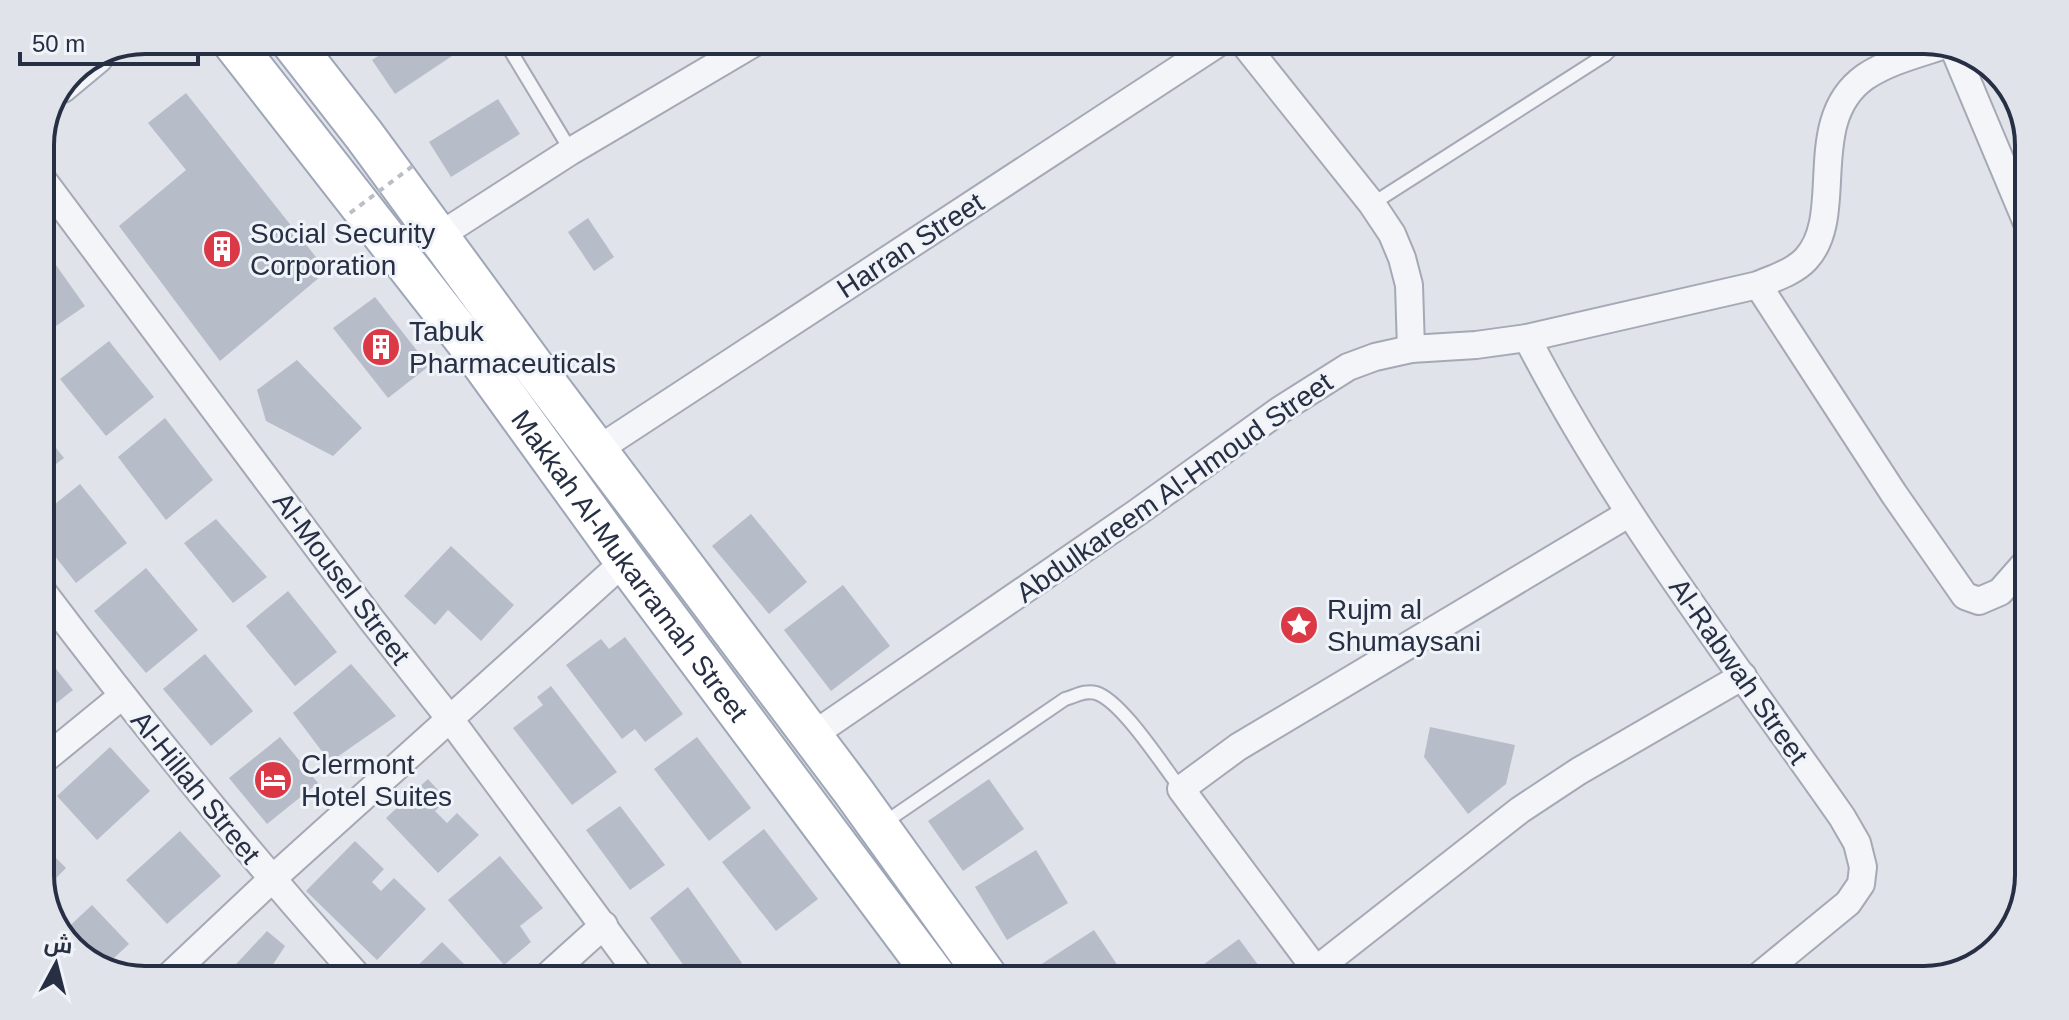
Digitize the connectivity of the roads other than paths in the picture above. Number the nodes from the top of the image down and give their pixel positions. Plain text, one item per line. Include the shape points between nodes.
1 (242, 54) edge
2 (301, 54) edge
3 (512, 54) edge
4 (735, 54) edge
5 (1202, 54) edge
6 (1252, 54) edge
7 (1917, 54) edge
8 (1605, 55) edge
9 (1959, 61) edge
10 (571, 151) junction
11 (54, 195) edge
12 (2015, 195) edge
13 (1372, 204) junction
14 (439, 236) junction
15 (1758, 285) junction
16 (1527, 338) junction
17 (1411, 349) junction
18 (597, 450) junction
19 (1628, 514) junction
20 (625, 561) junction
21 (2015, 575) edge
22 (54, 606) edge
23 (1743, 676) junction
24 (122, 696) junction
25 (450, 719) junction
26 (810, 737) junction
27 (54, 752) edge
28 (1181, 789) junction
29 (879, 827) junction
30 (271, 880) junction
31 (604, 925) junction
32 (180, 966) edge
33 (348, 966) edge
34 (559, 966) edge
35 (633, 966) edge
36 (928, 966) edge
37 (979, 966) edge
38 (1304, 966) edge
39 (1321, 966) edge
40 (1771, 966) edge

1 - 20 main road, Makkah Al-Mukarramah Street via 466,341
2 - 14 main road, Makkah Al-Mukarramah Street
3 - 10 lane
4 - 10 street
5 - 18 street, Harran Street
6 - 13 street
7 - 15 street, Abdulkareem Al-Hmoud Street via 1863,78 1846,98 1827,156 1818,241 1806,260
8 - 13 lane
9 - 12 street
10 - 14 street
11 - 25 street, Al-Mousel Street
13 - 17 street via 1402,258 1409,285
14 - 18 main road, Makkah Al-Mukarramah Street
15 - 16 street, Abdulkareem Al-Hmoud Street
15 - 21 street via 1965,596 1979,601 2000,592
16 - 17 street, Abdulkareem Al-Hmoud Street
16 - 19 street, Al-Rabwah Street
17 - 26 street, Abdulkareem Al-Hmoud Street via 1348,367 1280,410
18 - 26 main road, Makkah Al-Mukarramah Street
19 - 23 street, Al-Rabwah Street
19 - 28 street via 1238,747
20 - 25 street
20 - 36 main road, Makkah Al-Mukarramah Street
22 - 24 street, Al-Hillah Street
23 - 39 street via 1520,810
23 - 40 street, Al-Rabwah Street via 1842,817 1863,867 1861,884 1848,903
24 - 27 street
24 - 30 street, Al-Hillah Street
25 - 30 street
25 - 31 street, Al-Mousel Street
26 - 29 main road, Makkah Al-Mukarramah Street
28 - 29 lane via 1109,699 1085,692 1065,699
28 - 38 street
29 - 37 main road, Makkah Al-Mukarramah Street
30 - 32 street
30 - 33 street, Al-Hillah Street
31 - 34 street
31 - 35 street, Al-Mousel Street

